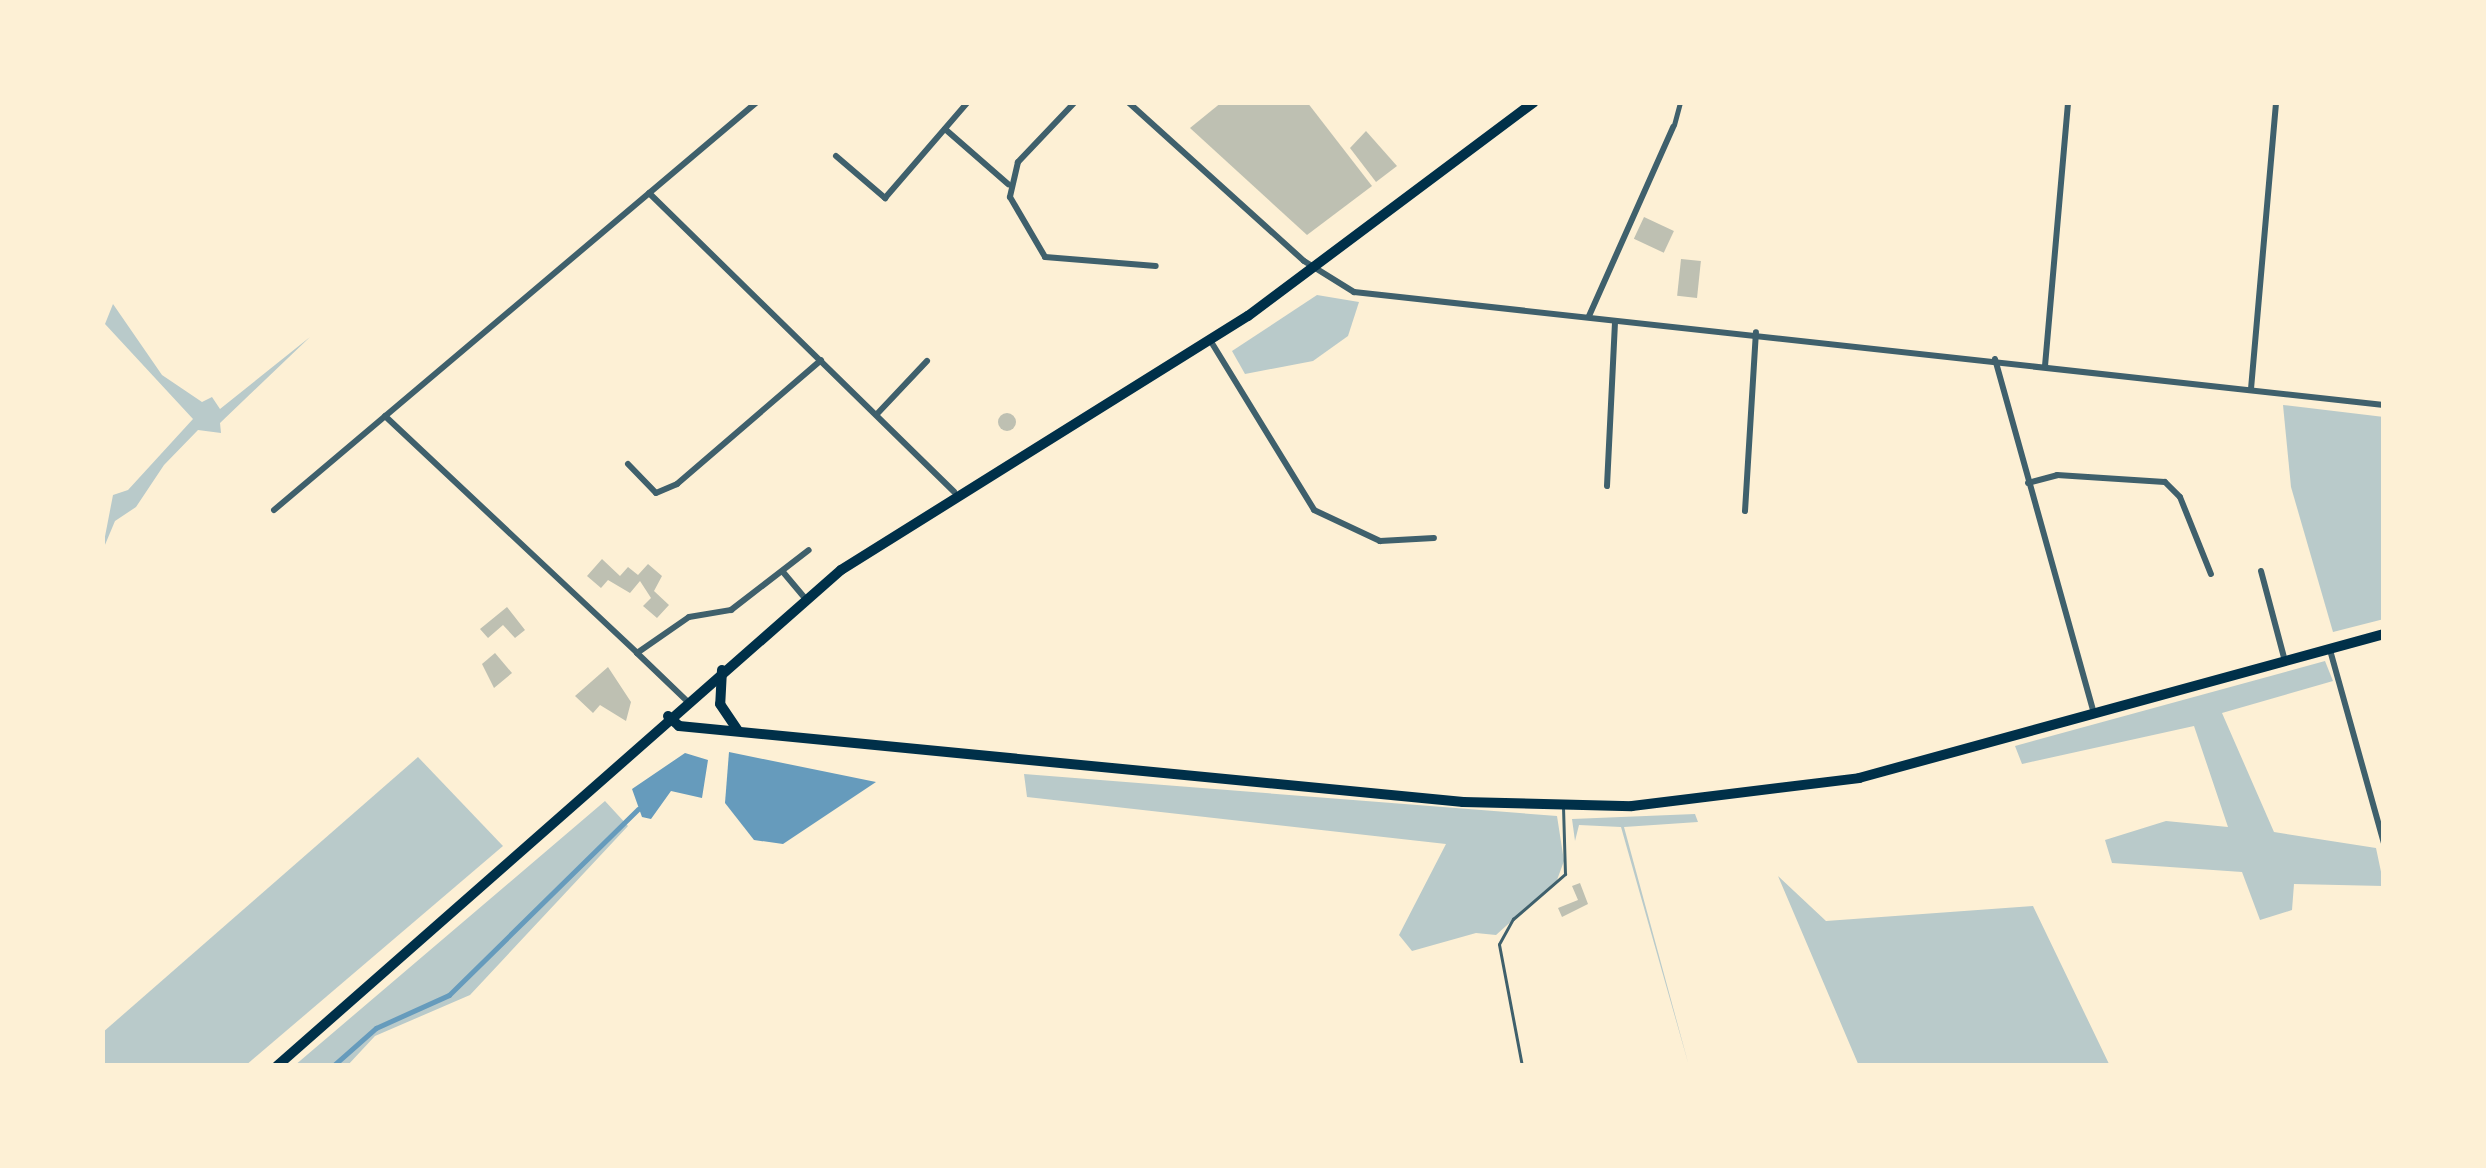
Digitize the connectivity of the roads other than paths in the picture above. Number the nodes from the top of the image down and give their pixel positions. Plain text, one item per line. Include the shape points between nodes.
1 (757, 102) edge
2 (968, 102) edge
3 (1075, 102) edge
4 (1128, 102) edge
5 (1534, 102) edge
6 (1680, 102) edge
7 (2068, 102) edge
8 (2276, 102) edge
9 (1673, 127) joint
10 (945, 129) junction
11 (836, 156) dead end
12 (1009, 184) junction
13 (649, 193) junction
14 (1156, 266) dead end
15 (1315, 268) junction
16 (1588, 317) junction
17 (1615, 320) junction
18 (1756, 332) junction
19 (1210, 340) junction
20 (1995, 359) junction
21 (821, 360) junction
22 (927, 361) dead end
23 (2045, 366) junction
24 (2251, 389) junction
25 (2384, 405) edge
26 (877, 414) junction
27 (385, 416) junction
28 (628, 464) dead end
29 (2027, 483) junction
30 (1607, 486) dead end
31 (954, 493) junction
32 (274, 510) dead end
33 (1745, 512) dead end
34 (1433, 538) dead end
35 (809, 550) dead end
36 (2260, 571) dead end
37 (783, 572) junction
38 (2212, 574) dead end
39 (805, 598) junction
40 (2384, 634) edge
41 (2330, 649) junction
42 (637, 653) junction
43 (2285, 661) junction
44 (722, 670) junction
45 (686, 700) junction
46 (2095, 714) junction
47 (668, 716) junction
48 (738, 731) junction
49 (1563, 807) junction
50 (2384, 843) edge
51 (277, 1066) edge
52 (1522, 1066) edge

1 - 13 street
2 - 10 street
3 - 12 street via 1018,162
4 - 15 street
5 - 15 main road
6 - 9 street
7 - 23 street
8 - 24 street
9 - 16 street
10 - 11 street via 885,198
10 - 12 street
12 - 14 street via 1045,257
13 - 21 street
13 - 27 street
15 - 16 street via 1354,292
15 - 19 main road
16 - 17 street
17 - 18 street
17 - 30 street
18 - 20 street
18 - 33 street
19 - 31 main road
19 - 34 street via 1314,510 1380,541
20 - 23 street
20 - 29 street
21 - 26 street
21 - 28 street via 677,484 656,493
22 - 26 street
23 - 24 street
24 - 25 street
26 - 31 street
27 - 32 street
27 - 42 street
29 - 38 street via 2057,476 2165,482 2180,497
29 - 46 street
31 - 39 main road
35 - 37 street
36 - 43 street
37 - 39 street
37 - 42 street via 731,610 676,623
39 - 44 main road
40 - 41 main road
41 - 43 main road
41 - 50 street
42 - 45 street
43 - 46 main road
44 - 45 main road
44 - 48 main road via 720,704
45 - 47 main road
46 - 49 main road via 1813,788 1699,803
47 - 48 main road via 679,726
47 - 51 main road
48 - 49 main road
49 - 52 lane via 1565,874 1513,919 1498,944

